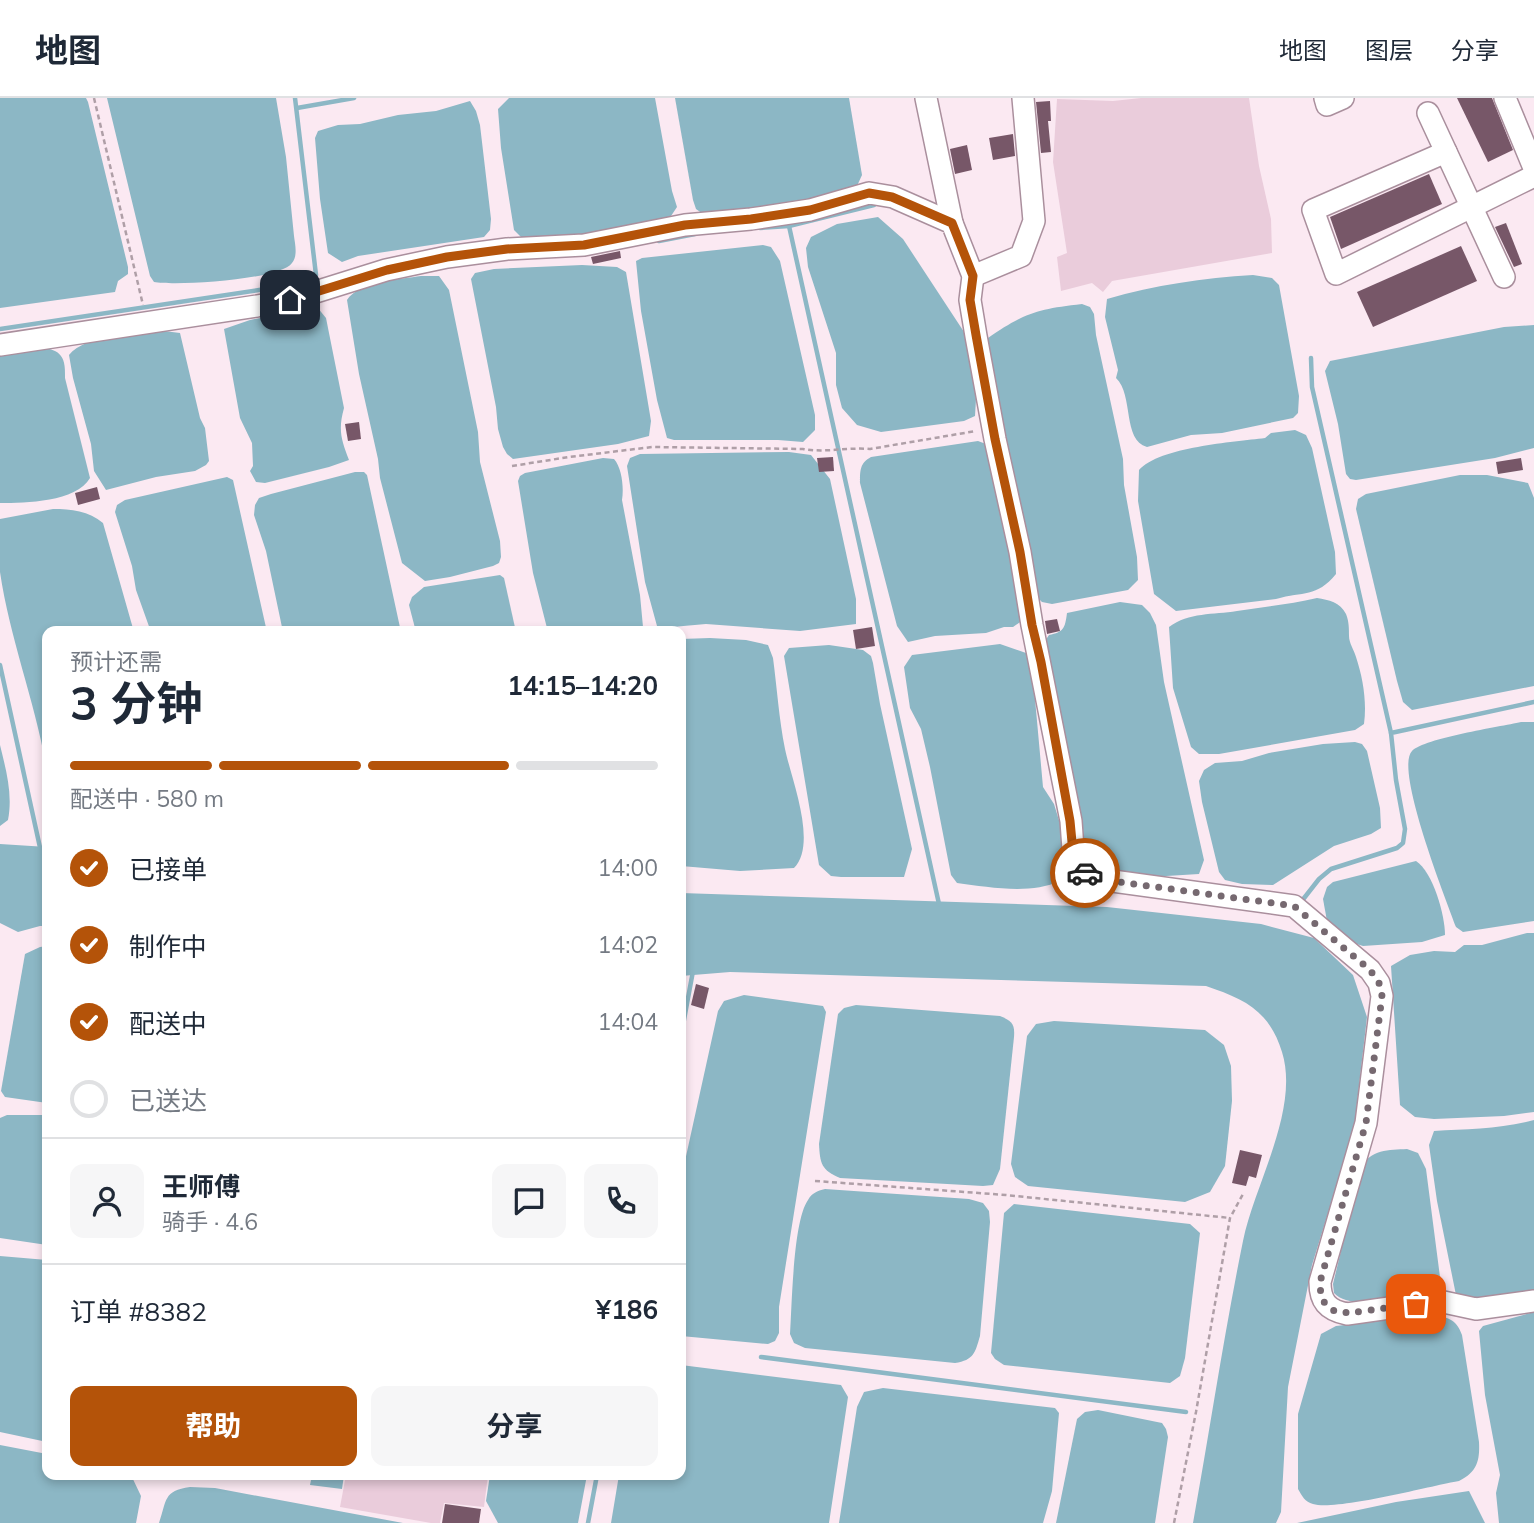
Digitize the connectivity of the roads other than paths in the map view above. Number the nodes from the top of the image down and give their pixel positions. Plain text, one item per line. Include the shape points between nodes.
1 (926, 98) edge
2 (1023, 98) edge
3 (1325, 98) edge
4 (1343, 98) edge
5 (1508, 99) edge
6 (1428, 113) dead end
7 (1446, 152) junction
8 (1534, 168) edge
9 (1534, 176) edge
10 (1471, 207) junction
11 (952, 223) junction
12 (973, 276) junction
13 (1504, 277) dead end
14 (0, 345) edge
15 (1534, 1301) edge

1 - 11 street
2 - 12 street via 1034,221 1021,256
3 - 4 street via 1327,105
5 - 8 street
6 - 7 street
7 - 10 street
7 - 10 street via 1313,210 1336,274
9 - 10 street
10 - 13 street
11 - 12 street
11 - 14 street via 892,197 869,193 810,210 685,225 584,245 447,257 290,300
12 - 15 street via 970,300 1041,662 1074,863 1098,879 1294,906 1370,970 1379,983 1382,996 1366,1123 1320,1282 1322,1300 1335,1312 1347,1314 1439,1301 1476,1309

